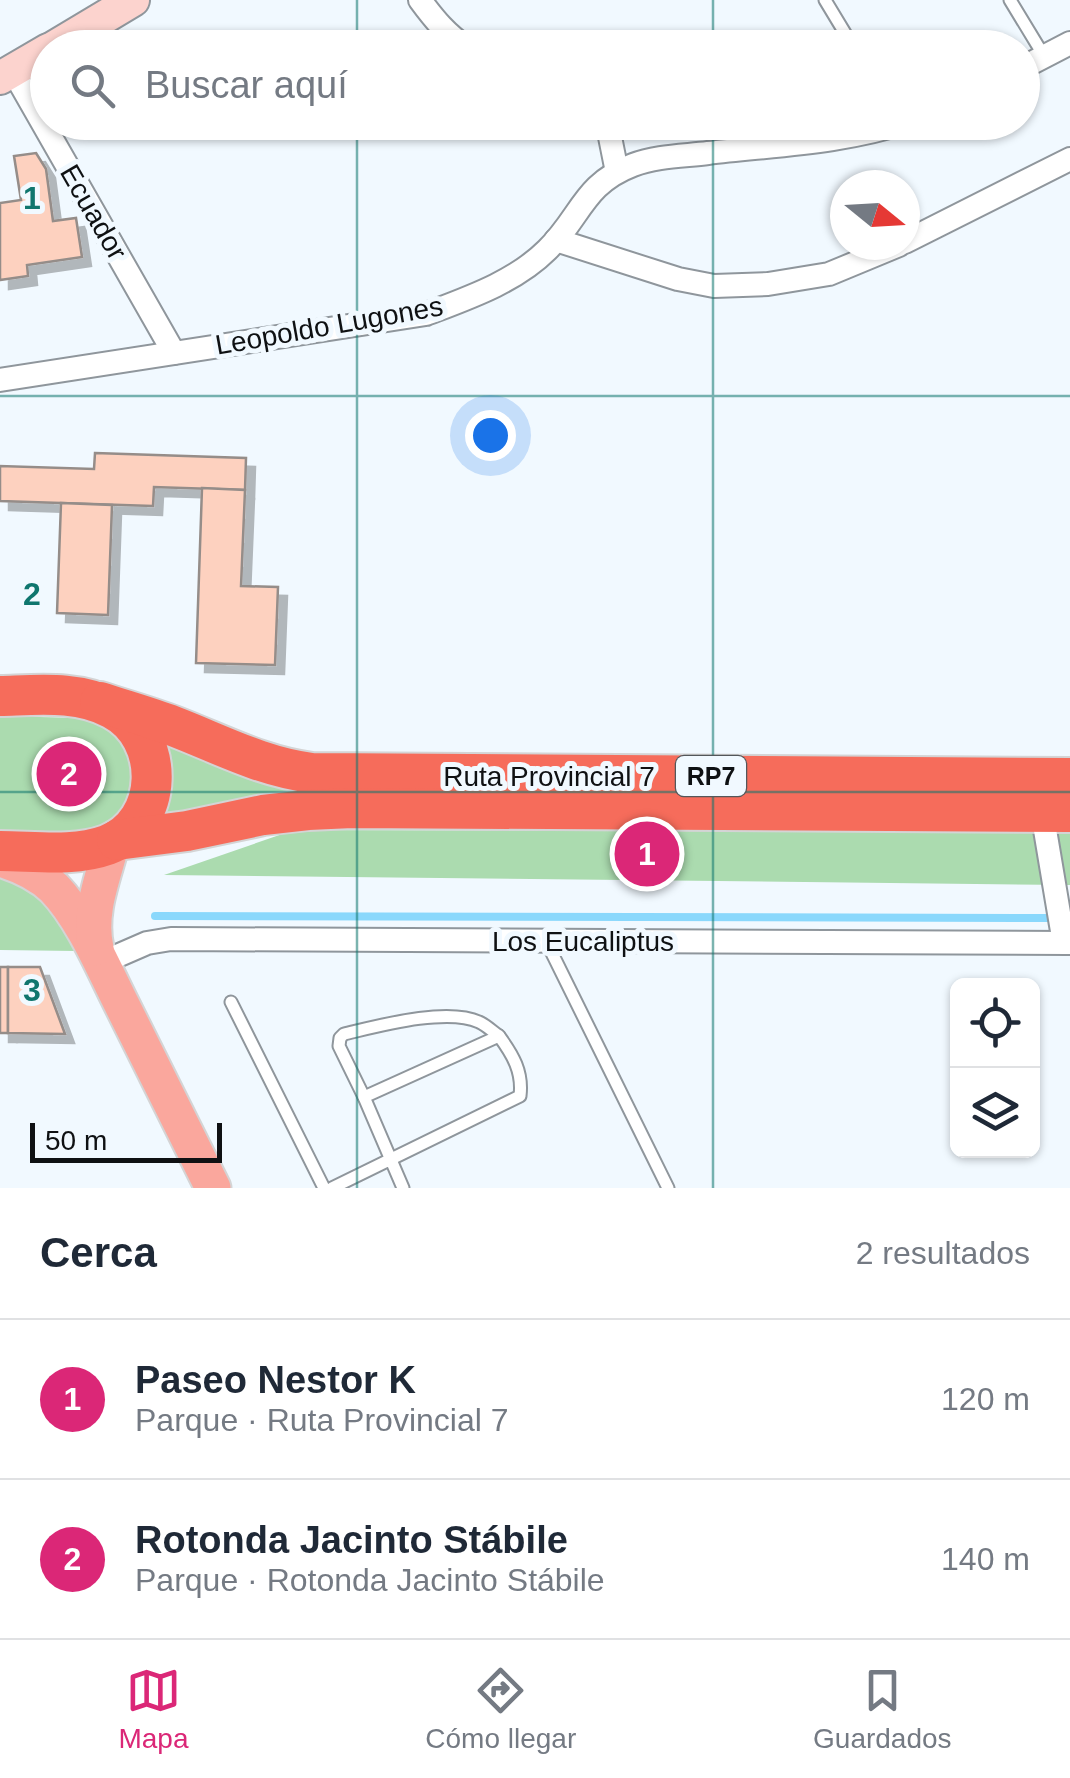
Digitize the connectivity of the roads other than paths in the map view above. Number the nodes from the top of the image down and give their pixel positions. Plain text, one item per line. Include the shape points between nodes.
1 (134, 0) edge
2 (420, 0) edge
3 (825, 0) edge
4 (1010, 0) edge
5 (83, 30) edge
6 (444, 30) edge
7 (843, 30) edge
8 (1028, 30) edge
9 (1070, 43) edge
10 (1040, 49) edge
11 (1044, 56) junction
12 (1040, 58) edge
13 (30, 61) edge
14 (7, 75) edge
15 (30, 113) edge
16 (46, 140) edge
17 (610, 140) edge
18 (812, 140) edge
19 (1070, 159) edge
20 (616, 172) junction
21 (920, 234) edge
22 (556, 240) junction
23 (862, 260) edge
24 (174, 353) junction
25 (0, 380) edge
26 (0, 696) edge
27 (100, 702) junction
28 (1070, 778) edge
29 (1056, 812) edge
30 (115, 842) junction
31 (0, 851) edge
32 (0, 859) edge
33 (1064, 930) edge
34 (546, 940) junction
35 (101, 964) junction
36 (232, 1002) dead end
37 (498, 1036) junction
38 (364, 1098) junction
39 (389, 1160) junction
40 (213, 1188) edge
41 (324, 1188) edge
42 (332, 1188) edge
43 (403, 1188) edge
44 (668, 1188) edge

1 - 5 main road
2 - 6 street
3 - 7 lane
4 - 8 lane
9 - 11 street
10 - 11 lane
11 - 12 street
13 - 14 main road
14 - 15 street, Ecuador
16 - 24 street, Ecuador
17 - 20 street
18 - 20 street, Leopoldo Lugones via 658,159
19 - 21 street
20 - 22 street, Leopoldo Lugones via 587,195
22 - 23 street via 714,286 829,274
22 - 24 street, Leopoldo Lugones via 502,281 426,314
24 - 25 street, Leopoldo Lugones
26 - 27 highway, RP7
27 - 28 highway, Ruta Provincial 7 / RP7 via 274,766 312,773
27 - 30 highway via 136,728 151,760 146,805
29 - 30 highway, Ruta Provincial 7 / RP7 via 308,810
29 - 33 street
30 - 31 highway, RP7 via 84,851
30 - 35 main road via 92,919
32 - 35 main road via 56,891
33 - 34 street, Los Eucaliptus
34 - 35 street, Los Eucaliptus via 172,939
34 - 44 lane
35 - 40 main road
36 - 41 lane
37 - 38 lane
37 - 38 lane via 458,1017 344,1034 339,1046
37 - 39 lane via 513,1055 520,1096
38 - 39 lane
39 - 42 lane
39 - 43 lane

